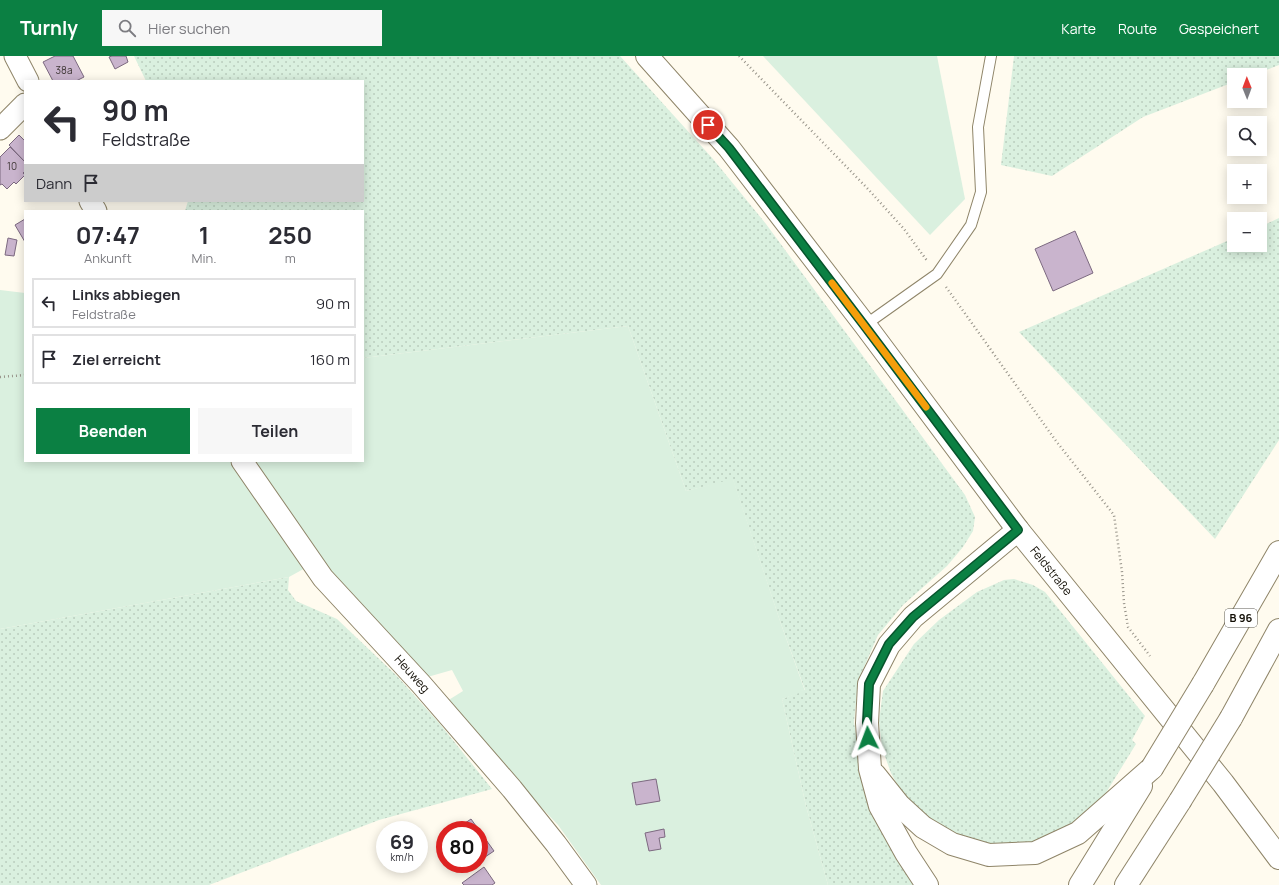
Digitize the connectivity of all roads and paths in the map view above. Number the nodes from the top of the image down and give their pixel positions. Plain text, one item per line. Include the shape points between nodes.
1 (15, 56) edge
2 (646, 56) edge
3 (739, 56) edge
4 (991, 56) edge
5 (27, 80) edge
6 (24, 105) edge
7 (0, 129) edge
8 (937, 274) junction
9 (864, 325) junction
10 (24, 375) edge
11 (0, 377) edge
12 (243, 462) edge
13 (1018, 530) junction
14 (1279, 552) edge
15 (1279, 630) edge
16 (1150, 656) dead end
17 (1152, 768) junction
18 (870, 769) junction
19 (1279, 858) edge
20 (586, 885) edge
21 (927, 885) edge
22 (1080, 885) edge
23 (1126, 885) edge

1 - 5 street
2 - 9 main road, Feldstraße via 729,148
3 - 8 path via 868,189 904,229
4 - 8 lane via 978,127 980,192 971,226
6 - 7 street
8 - 9 lane
8 - 16 path via 1056,442 1114,515 1128,627
9 - 13 main road, Feldstraße
10 - 11 path
12 - 20 street, Heuweg via 323,578 421,684 512,789
13 - 18 main road via 913,617 889,644 869,684 867,722
13 - 19 main road, Feldstraße via 1218,778
14 - 17 main road, B 96, bridge
15 - 23 main road, bridge via 1231,718
17 - 18 main road via 1078,833 1035,853 989,855 952,844 923,828 899,805
17 - 22 main road, B 96
18 - 21 main road via 880,806

